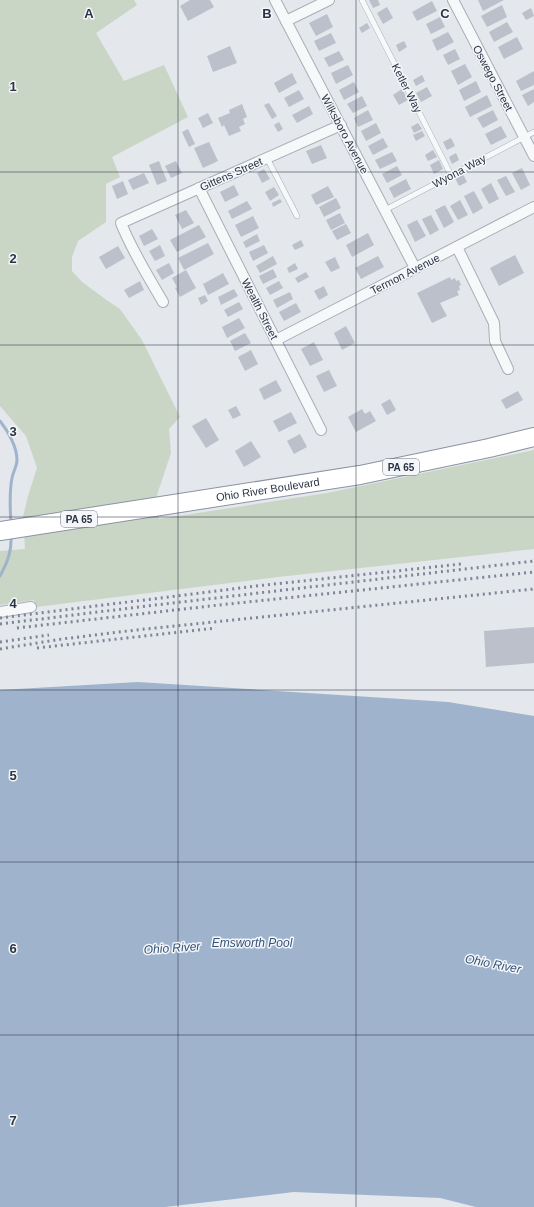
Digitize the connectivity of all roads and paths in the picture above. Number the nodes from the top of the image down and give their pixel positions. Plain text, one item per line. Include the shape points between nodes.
1 (275, 0) edge
2 (329, 0) edge
3 (362, 0) edge
4 (453, 0) edge
5 (286, 22) junction
6 (341, 125) junction
7 (534, 132) edge
8 (524, 137) junction
9 (534, 156) edge
10 (267, 158) junction
11 (451, 175) junction
12 (199, 188) junction
13 (534, 207) edge
14 (385, 210) junction
15 (297, 216) dead end
16 (457, 247) junction
17 (416, 268) junction
18 (163, 302) dead end
19 (276, 340) junction
20 (508, 369) dead end
21 (321, 430) dead end
22 (534, 437) edge
23 (0, 532) edge
24 (31, 607) dead end
25 (0, 612) edge

1 - 5 street, Wilksboro Avenue
2 - 5 street
3 - 11 lane, Ketler Way
4 - 8 street, Oswego Street
5 - 6 street, Wilksboro Avenue
6 - 10 street, Gittens Street
6 - 14 street, Wilksboro Avenue
7 - 8 lane, Wyona Way
8 - 9 street, Oswego Street
8 - 11 lane, Wyona Way
10 - 12 street, Gittens Street
10 - 15 lane
11 - 14 lane, Wyona Way
12 - 18 street, Gittens Street via 122,223 139,261
12 - 19 street, Wealth Street
13 - 16 street, Termon Avenue
14 - 17 street, Wilksboro Avenue
16 - 17 street, Termon Avenue
16 - 20 street via 494,323 495,341
17 - 19 street, Termon Avenue
19 - 21 street, Wealth Street
22 - 23 highway, Ohio River Boulevard / PA 65 via 360,475
24 - 25 street

